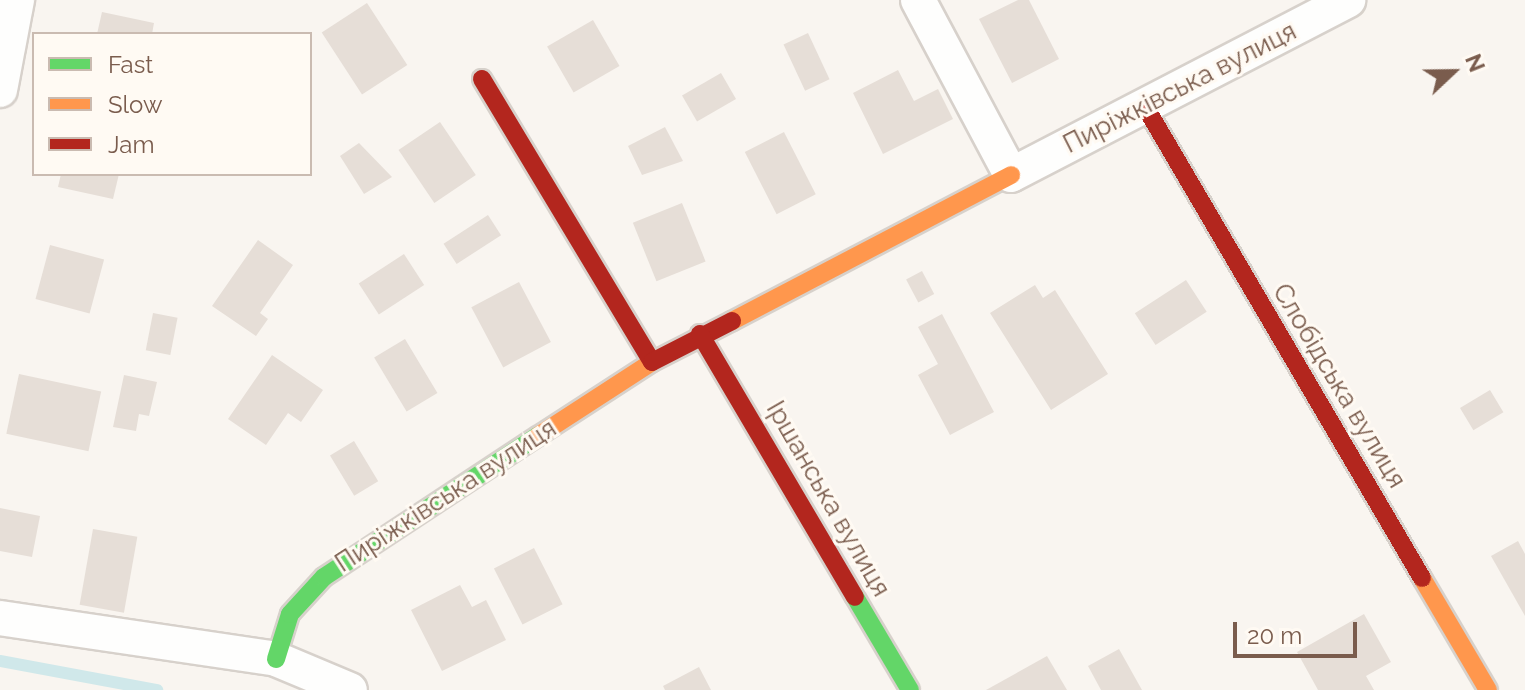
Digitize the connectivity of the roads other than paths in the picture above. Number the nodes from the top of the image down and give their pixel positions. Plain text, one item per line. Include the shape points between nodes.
1 (17, 0) edge
2 (918, 0) edge
3 (1348, 0) edge
4 (482, 79) dead end
5 (0, 90) edge
6 (1146, 108) junction
7 (1011, 175) junction
8 (700, 334) junction
9 (652, 362) junction
10 (0, 618) edge
11 (292, 673) edge
12 (350, 690) edge
13 (910, 690) edge
14 (1488, 690) edge

1 - 5 street
2 - 7 street
3 - 6 street, Пиріжківська вулиця
4 - 9 street
6 - 7 street, Пиріжківська вулиця
6 - 14 street, Слобідська вулиця
7 - 8 street, Пиріжківська вулиця
8 - 9 street, Пиріжківська вулиця
8 - 13 street, Іршанська вулиця
9 - 11 street, Пиріжківська вулиця via 324,577 290,614
10 - 11 street
11 - 12 street

